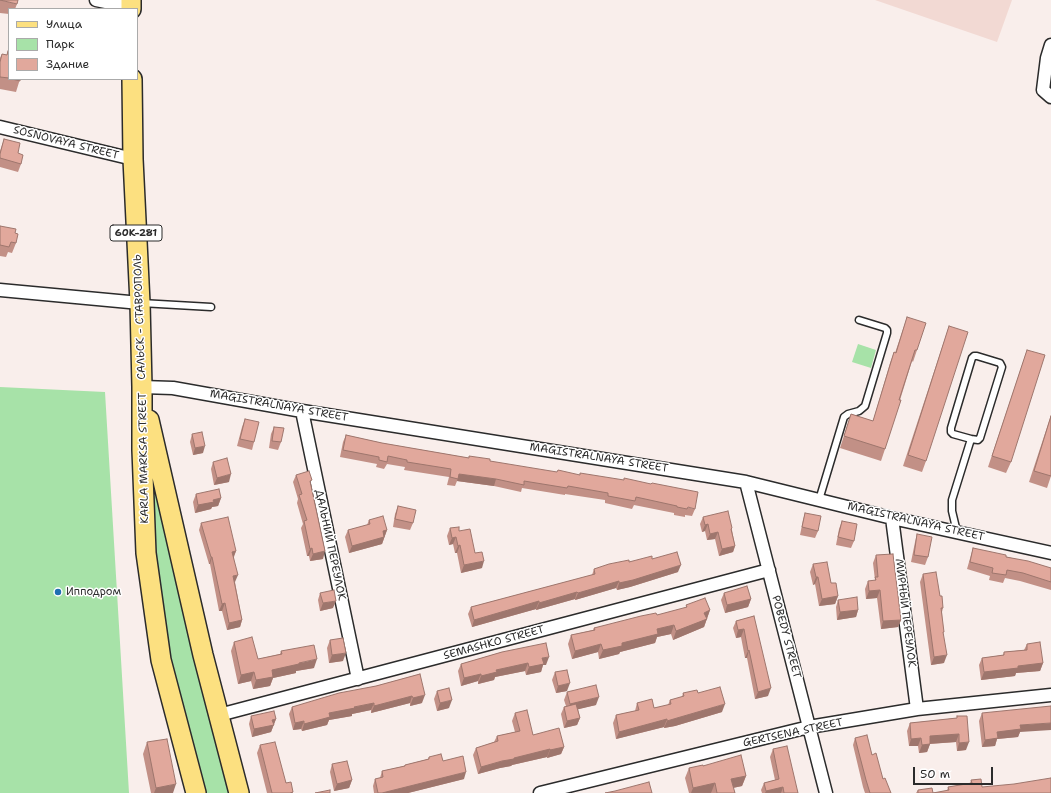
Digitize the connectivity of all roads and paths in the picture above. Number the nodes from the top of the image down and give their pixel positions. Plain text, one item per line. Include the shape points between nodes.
1 (96, 0) edge
2 (131, 5) edge
3 (1051, 45) edge
4 (132, 80) edge
5 (1051, 97) edge
6 (0, 127) edge
7 (133, 159) junction
8 (0, 290) edge
9 (140, 302) junction
10 (211, 307) dead end
11 (859, 320) dead end
12 (142, 387) junction
13 (302, 411) junction
14 (971, 439) junction
15 (746, 482) junction
16 (819, 500) junction
17 (892, 518) junction
18 (957, 532) junction
19 (1051, 553) edge
20 (769, 570) junction
21 (358, 679) junction
22 (1051, 695) edge
23 (917, 709) junction
24 (219, 715) junction
25 (809, 727) junction
26 (196, 793) edge
27 (239, 793) edge
28 (540, 793) edge
29 (826, 793) edge

1 - 2 street
3 - 5 street via 1043,90
4 - 7 main road, САЛЬСК - СТАВРОПОЛЬ / 60К-281
6 - 7 street, SOSNOVAYA STREET
7 - 9 main road, САЛЬСК - СТАВРОПОЛЬ / 60К-281
8 - 9 street
9 - 10 lane
9 - 12 main road, САЛЬСК - СТАВРОПОЛЬ / 60К-281
11 - 16 lane via 885,328 887,333 865,406 860,411 844,417
12 - 13 street, MAGISTRALNAYA STREET via 173,388
12 - 24 main road, KARLA MARKSA STREET
12 - 26 main road, KARLA MARKSA STREET via 146,553 161,660
13 - 15 street, MAGISTRALNAYA STREET
13 - 21 street, ДАЛЬНИЙ ПЕРЕУЛОК
14 - 14 lane via 953,434 951,428 972,358 977,356 1000,363 1002,366 980,438
14 - 18 lane via 952,500
15 - 16 street, MAGISTRALNAYA STREET
15 - 20 street, POBEDY STREET
16 - 17 street, MAGISTRALNAYA STREET
17 - 18 street, MAGISTRALNAYA STREET
17 - 23 street, МИРНЫЙ ПЕРЕУЛОК
18 - 19 street, MAGISTRALNAYA STREET
20 - 21 street, SEMASHKO STREET
20 - 25 street, POBEDY STREET
21 - 24 street, SEMASHKO STREET
22 - 23 street, GERTSENA STREET
23 - 25 street, GERTSENA STREET
24 - 27 main road, KARLA MARKSA STREET
25 - 28 street, GERTSENA STREET
25 - 29 street, POBEDY STREET

